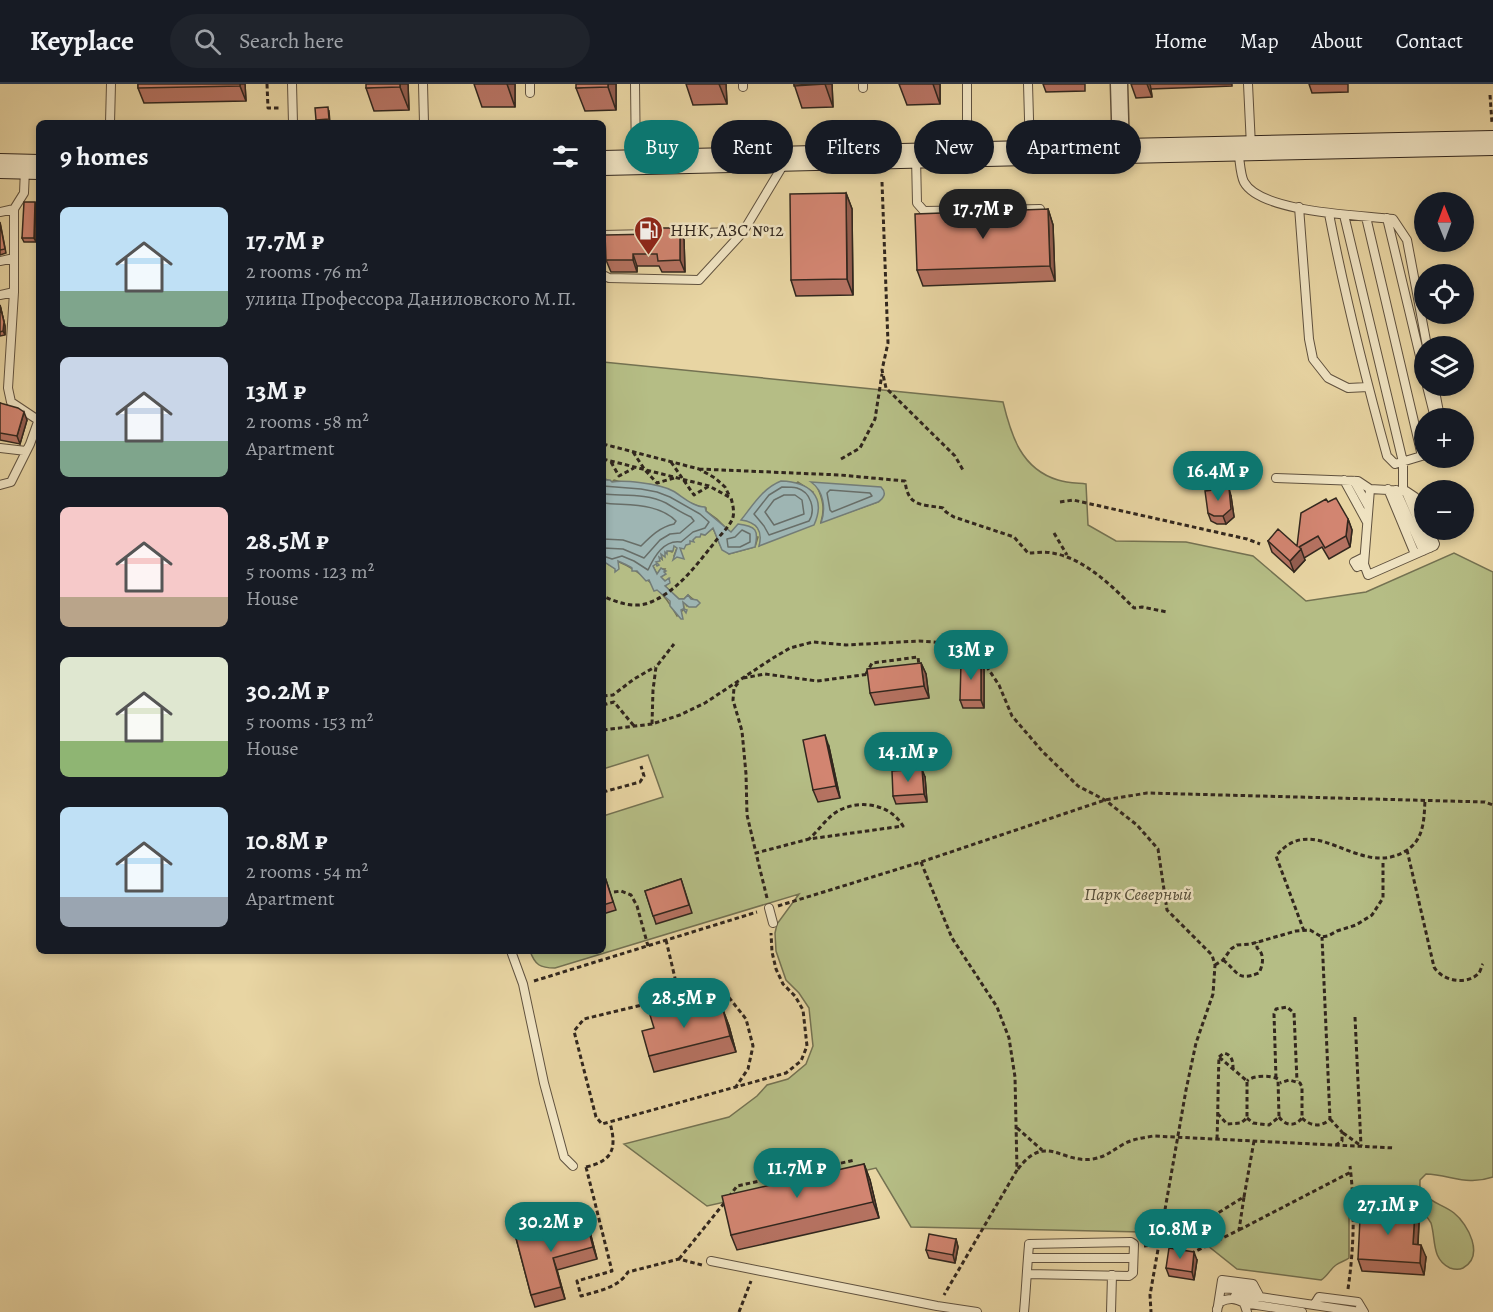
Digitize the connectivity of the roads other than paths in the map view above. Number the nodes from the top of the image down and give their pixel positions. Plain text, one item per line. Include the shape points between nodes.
1 (111, 84) edge
2 (292, 84) edge
3 (423, 84) edge
4 (635, 84) edge
5 (967, 84) edge
6 (1028, 84) edge
7 (1119, 84) edge
8 (1248, 84) edge
9 (110, 120) edge
10 (293, 120) edge
11 (424, 120) edge
12 (635, 120) edge
13 (967, 120) edge
14 (1029, 120) edge
15 (1120, 120) edge
16 (1492, 135) edge
17 (1244, 147) junction
18 (1141, 151) edge
19 (914, 157) edge
20 (793, 160) edge
21 (624, 162) edge
22 (606, 163) edge
23 (0, 166) edge
24 (32, 167) edge
25 (778, 174) edge
26 (916, 174) edge
27 (1299, 207) junction
28 (14, 209) junction
29 (1047, 209) edge
30 (0, 212) edge
31 (1329, 214) junction
32 (1344, 215) junction
33 (1366, 217) junction
34 (1387, 218) junction
35 (743, 232) junction
36 (606, 235) edge
37 (14, 258) junction
38 (0, 261) edge
39 (606, 276) edge
40 (14, 292) junction
41 (0, 295) edge
42 (1415, 336) edge
43 (1425, 336) edge
44 (11, 345) junction
45 (0, 348) edge
46 (1368, 387) junction
47 (4, 389) edge
48 (1414, 414) edge
49 (36, 417) edge
50 (36, 426) edge
51 (0, 448) edge
52 (26, 451) junction
53 (1414, 458) edge
54 (1402, 462) junction
55 (1276, 478) dead end
56 (1344, 480) junction
57 (1354, 481) junction
58 (0, 485) edge
59 (1368, 489) junction
60 (1398, 490) junction
61 (1414, 497) edge
62 (1369, 507) junction
63 (1367, 523) junction
64 (1433, 540) edge
65 (1422, 551) junction
66 (769, 908) road end
67 (773, 923) road end
68 (512, 954) edge
69 (573, 1166) dead end
70 (1028, 1258) junction
71 (1133, 1258) junction
72 (711, 1261) dead end
73 (1027, 1274) junction
74 (1112, 1275) junction
75 (1244, 1303) junction
76 (1314, 1305) junction
77 (1217, 1310) edge
78 (978, 1312) edge
79 (1024, 1312) edge
80 (1111, 1312) edge
81 (1247, 1312) edge
82 (1302, 1312) edge
83 (1362, 1312) edge

1 - 9 lane
2 - 10 lane
3 - 11 lane
4 - 12 lane
5 - 13 lane
6 - 14 lane
7 - 15 street
8 - 17 lane
16 - 17 main road
17 - 18 main road
17 - 27 lane via 1244,182 1260,197
19 - 20 main road
21 - 22 main road
23 - 24 main road
24 - 28 lane
25 - 35 lane
26 - 29 lane via 917,203 924,212
27 - 31 lane
27 - 46 lane via 1313,359 1328,378 1348,388
28 - 30 lane
28 - 37 lane
31 - 32 lane
31 - 46 lane
32 - 33 lane
32 - 54 lane
33 - 34 lane
33 - 48 lane
34 - 42 lane
34 - 43 lane via 1393,219 1407,240
35 - 36 lane
35 - 39 lane via 699,280
37 - 38 lane
37 - 40 lane
40 - 41 lane
40 - 44 lane
44 - 45 lane
44 - 47 lane
46 - 54 lane via 1387,456 1395,464
47 - 49 lane via 11,402
50 - 52 lane
51 - 52 lane
52 - 58 lane via 11,482
53 - 54 lane
54 - 60 lane
55 - 56 lane
56 - 57 lane
56 - 63 lane
57 - 59 lane
57 - 62 lane
59 - 60 lane
59 - 62 lane
60 - 61 lane
60 - 65 lane
60 - 65 lane
62 - 63 lane
63 - 65 lane via 1364,560 1368,575
64 - 65 lane via 1435,544
66 - 67 lane
68 - 69 lane via 523,984 564,1157
70 - 71 lane
70 - 71 lane via 1030,1244 1131,1242
70 - 73 lane
71 - 74 lane via 1132,1275
72 - 78 lane
73 - 74 lane
73 - 79 lane
74 - 80 lane
75 - 77 lane via 1228,1299 1220,1302
75 - 81 lane
75 - 82 lane
76 - 77 lane via 1258,1294 1220,1292
76 - 83 lane
76 - 83 lane via 1319,1297 1358,1302

